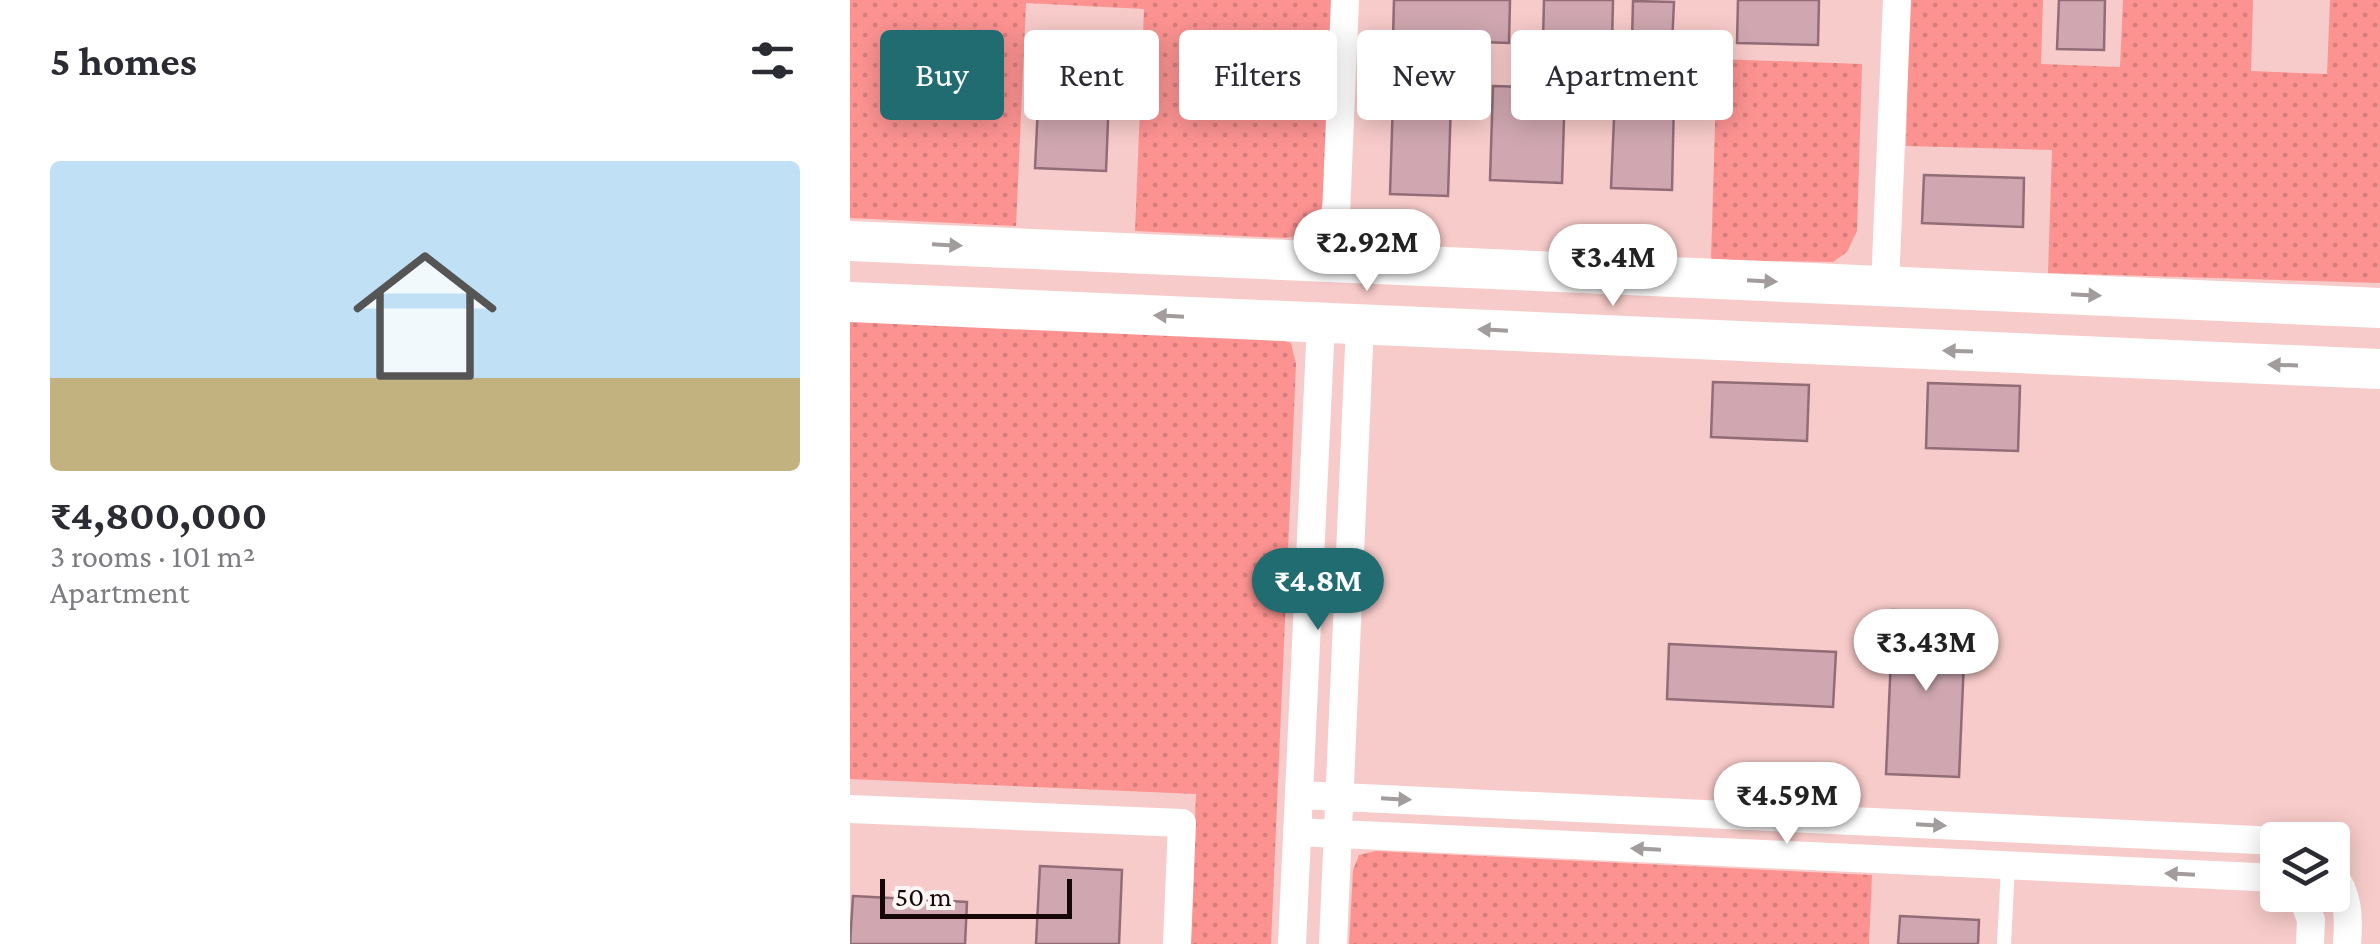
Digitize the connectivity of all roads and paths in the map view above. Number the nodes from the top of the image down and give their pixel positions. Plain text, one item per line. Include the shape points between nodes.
1 (1345, 0) edge
2 (1897, 0) edge
3 (850, 241) edge
4 (1334, 262) junction
5 (1885, 286) junction
6 (850, 302) edge
7 (2380, 308) edge
8 (1337, 324) junction
9 (1882, 348) junction
10 (2380, 369) edge
11 (1299, 795) junction
12 (1340, 797) junction
13 (850, 808) edge
14 (1297, 832) junction
15 (1338, 834) junction
16 (2260, 840) edge
17 (2008, 866) junction
18 (2260, 877) edge
19 (2309, 912) edge
20 (2348, 912) edge
21 (1177, 944) edge
22 (1292, 944) edge
23 (1333, 944) edge
24 (2004, 944) edge
25 (2310, 944) edge
26 (2347, 944) edge

1 - 4 street
2 - 5 street
3 -> 4 street
4 -> 5 street
4 - 8 street
5 -> 7 street
5 - 9 street
8 -> 6 street
9 -> 8 street
8 - 11 street
8 - 12 street
10 -> 9 street
11 - 12 street
11 - 14 street
12 - 15 street
12 -> 16 street
13 - 21 street via 1182,823
14 - 15 street
14 - 22 street
17 -> 15 street
15 - 23 street
18 -> 17 street
17 - 24 lane
19 - 25 street
20 - 26 street

